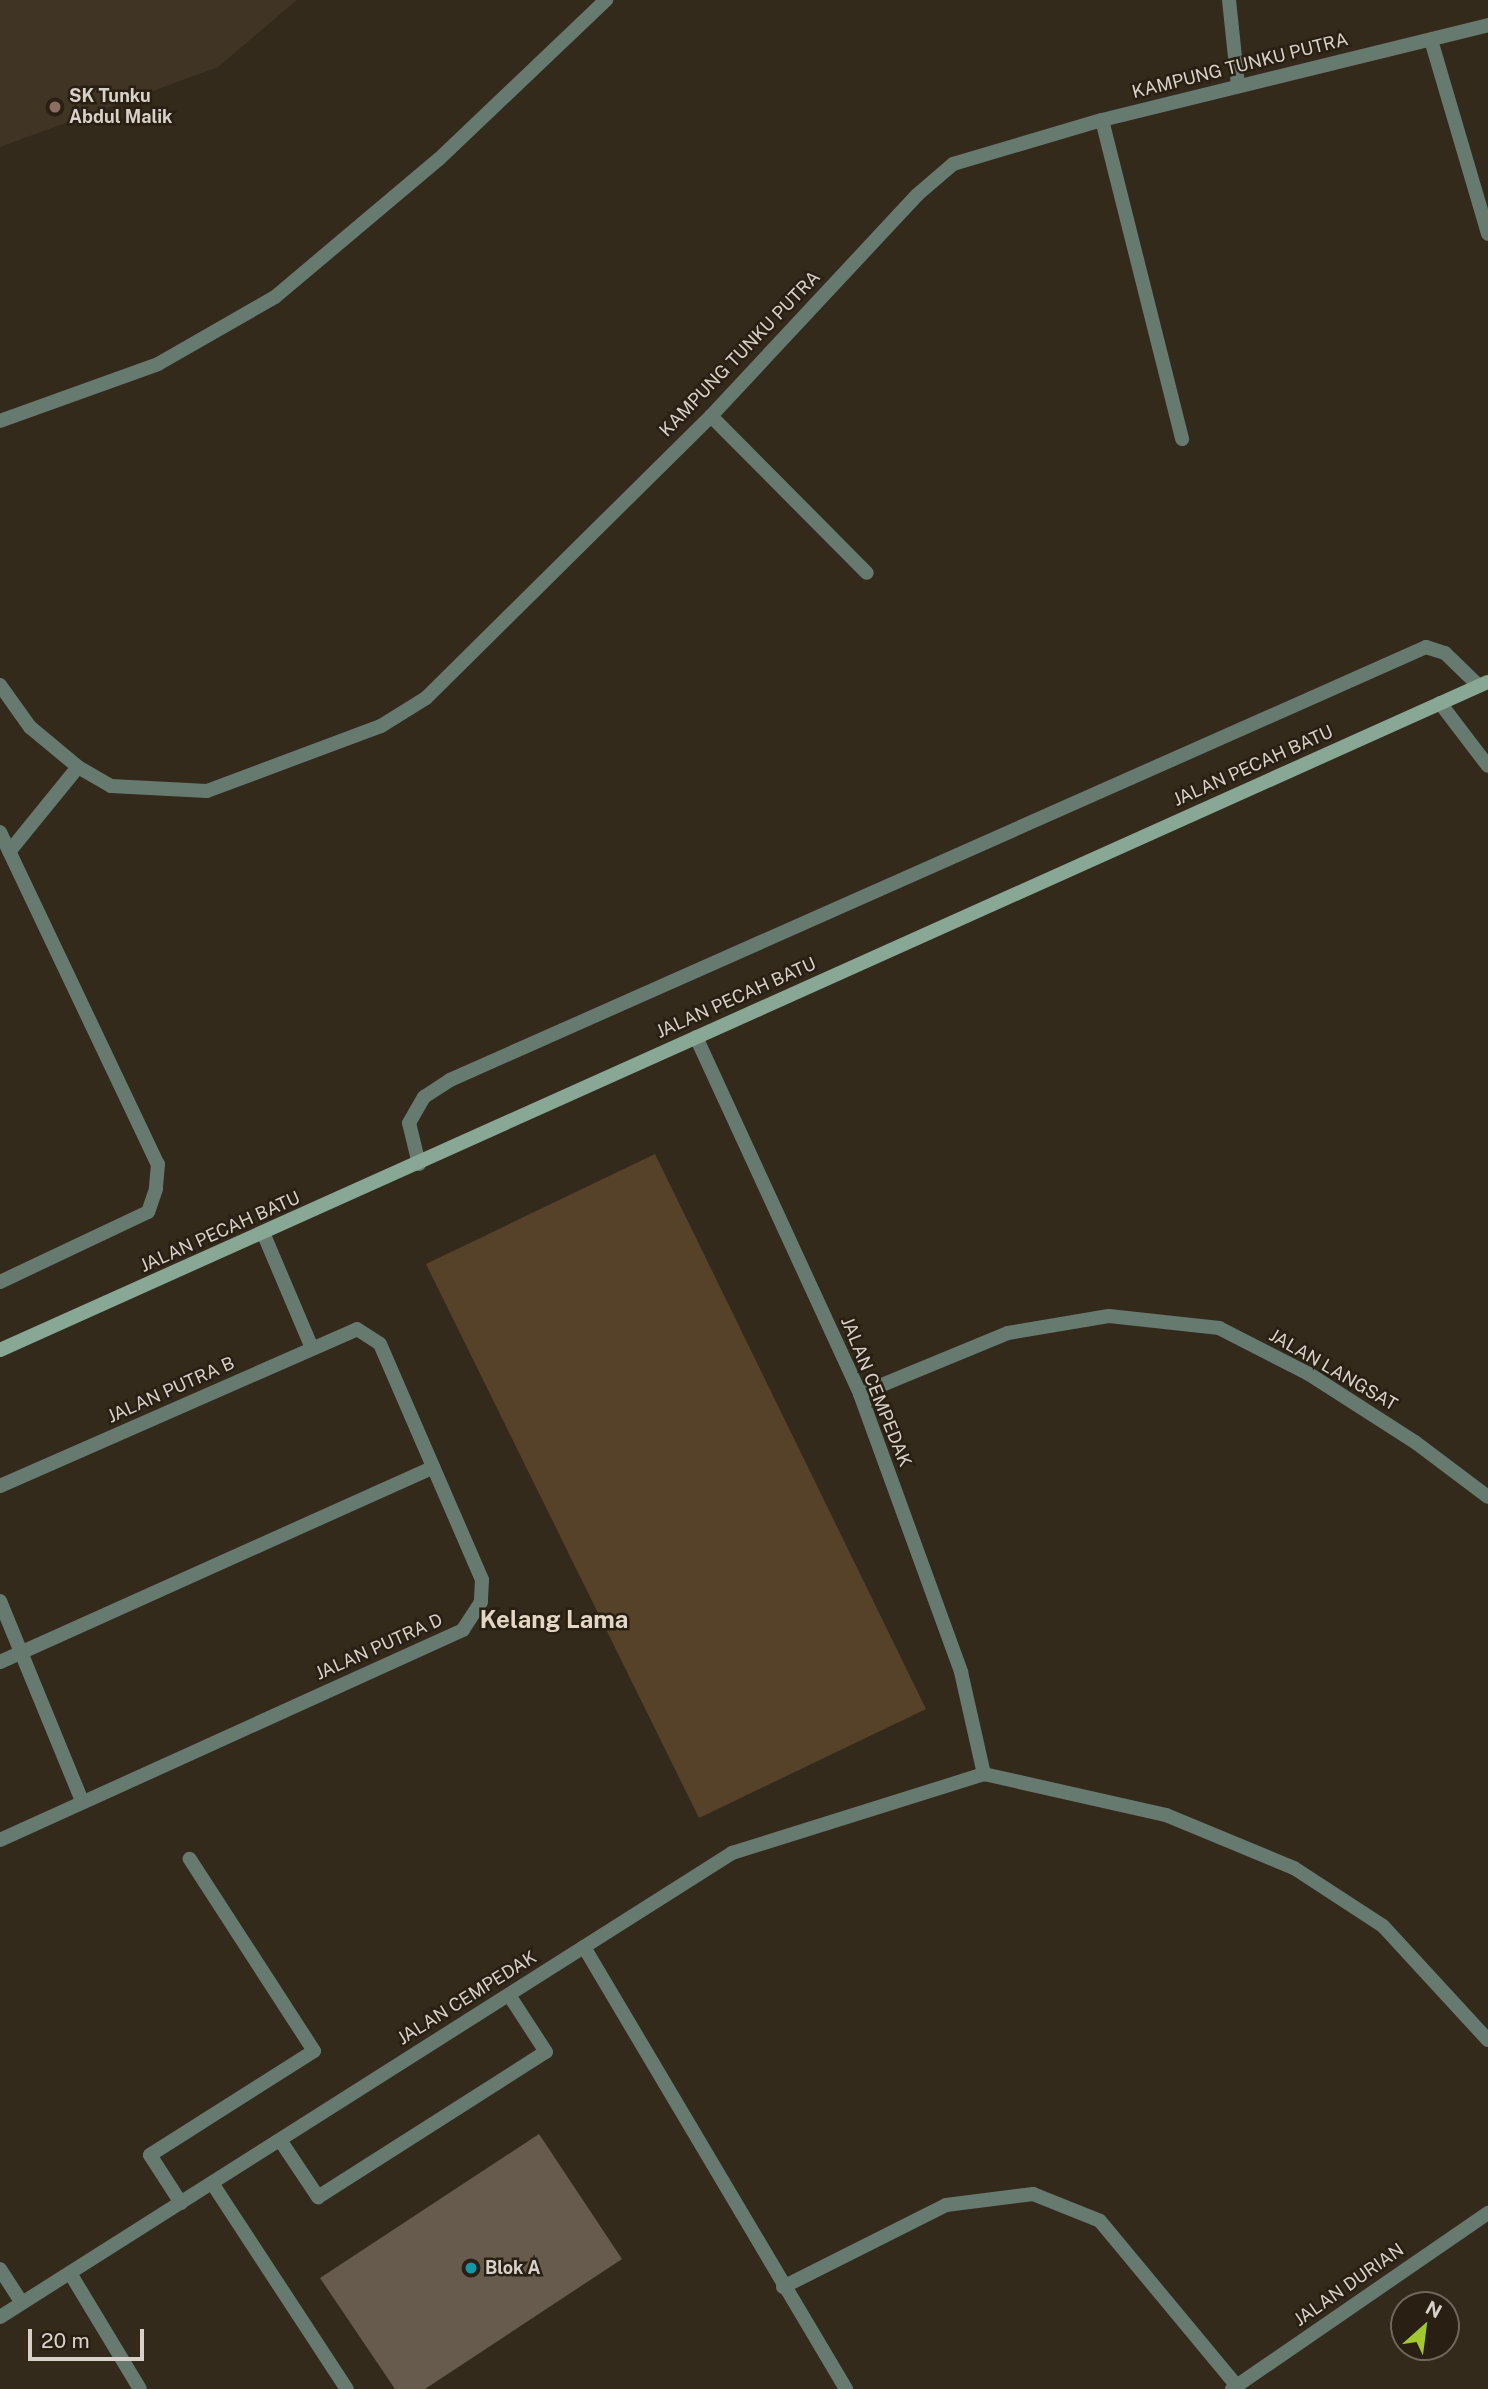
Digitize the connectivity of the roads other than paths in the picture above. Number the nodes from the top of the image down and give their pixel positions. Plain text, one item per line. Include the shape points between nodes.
1 (606, 0) edge
2 (1229, 0) edge
3 (1488, 25) edge
4 (1431, 40) junction
5 (1238, 85) junction
6 (1102, 120) junction
7 (1488, 234) edge
8 (711, 416) junction
9 (0, 421) edge
10 (1182, 439) dead end
11 (867, 573) dead end
12 (1484, 684) edge
13 (0, 685) edge
14 (1440, 703) junction
15 (1488, 766) edge
16 (78, 767) junction
17 (0, 832) edge
18 (9, 852) junction
19 (696, 1037) junction
20 (419, 1164) junction
21 (264, 1235) junction
22 (0, 1282) edge
23 (357, 1329) joint
24 (312, 1348) junction
25 (0, 1350) edge
26 (860, 1394) junction
27 (433, 1467) junction
28 (0, 1486) edge
29 (1488, 1497) edge
30 (0, 1601) edge
31 (21, 1652) junction
32 (0, 1662) edge
33 (984, 1774) junction
34 (82, 1801) junction
35 (0, 1840) edge
36 (190, 1859) dead end
37 (584, 1947) junction
38 (509, 1995) junction
39 (1488, 2040) edge
40 (280, 2140) junction
41 (212, 2183) junction
42 (181, 2203) junction
43 (1488, 2213) edge
44 (0, 2269) edge
45 (71, 2273) junction
46 (783, 2287) junction
47 (22, 2303) junction
48 (0, 2317) edge
49 (1234, 2387) edge
50 (140, 2389) edge
51 (348, 2389) edge
52 (846, 2389) edge

1 - 9 street via 439,159 275,297 158,364
2 - 5 street
3 - 4 street, KAMPUNG TUNKU PUTRA
4 - 5 street, KAMPUNG TUNKU PUTRA
4 - 7 street
5 - 6 street, KAMPUNG TUNKU PUTRA
6 - 8 street, KAMPUNG TUNKU PUTRA via 953,164 917,195
6 - 10 street
8 - 11 street
8 - 16 street, KAMPUNG TUNKU PUTRA via 426,698 381,726 207,791 111,786
12 - 14 street, JALAN PECAH BATU
12 - 20 street via 1445,653 1426,647 450,1080 424,1097 409,1123
13 - 16 street, KAMPUNG TUNKU PUTRA via 30,727
14 - 15 street
14 - 19 street, JALAN PECAH BATU
16 - 18 street
17 - 18 street
18 - 22 street via 158,1164 148,1212
19 - 20 street, JALAN PECAH BATU
19 - 26 street, JALAN CEMPEDAK
20 - 21 street, JALAN PECAH BATU
21 - 24 street
21 - 25 street, JALAN PECAH BATU
23 - 24 street, JALAN PUTRA B
23 - 27 street, JALAN PUTRA D via 380,1344
24 - 28 street, JALAN PUTRA B
26 - 29 street, JALAN LANGSAT via 1008,1334 1109,1317 1219,1328 1308,1374 1415,1442
26 - 33 street, JALAN CEMPEDAK via 961,1672
27 - 31 street
27 - 34 street, JALAN PUTRA D via 482,1580 481,1602 463,1630
30 - 31 street
31 - 32 street
31 - 34 street
33 - 37 street, JALAN CEMPEDAK via 732,1853
33 - 39 street via 1166,1815 1294,1868 1383,1926
34 - 35 street, JALAN PUTRA D
36 - 42 street via 314,2051 150,2155
37 - 38 street, JALAN CEMPEDAK
37 - 46 street
38 - 40 street, JALAN CEMPEDAK
38 - 40 street via 546,2052 318,2197
40 - 41 street, JALAN CEMPEDAK
41 - 42 street, JALAN CEMPEDAK
41 - 51 street
42 - 45 street, JALAN CEMPEDAK
43 - 49 street, JALAN DURIAN
44 - 47 street
45 - 47 street, JALAN CEMPEDAK
45 - 50 street
46 - 49 street via 946,2205 1033,2193 1100,2221
46 - 52 street
47 - 48 street, JALAN CEMPEDAK

